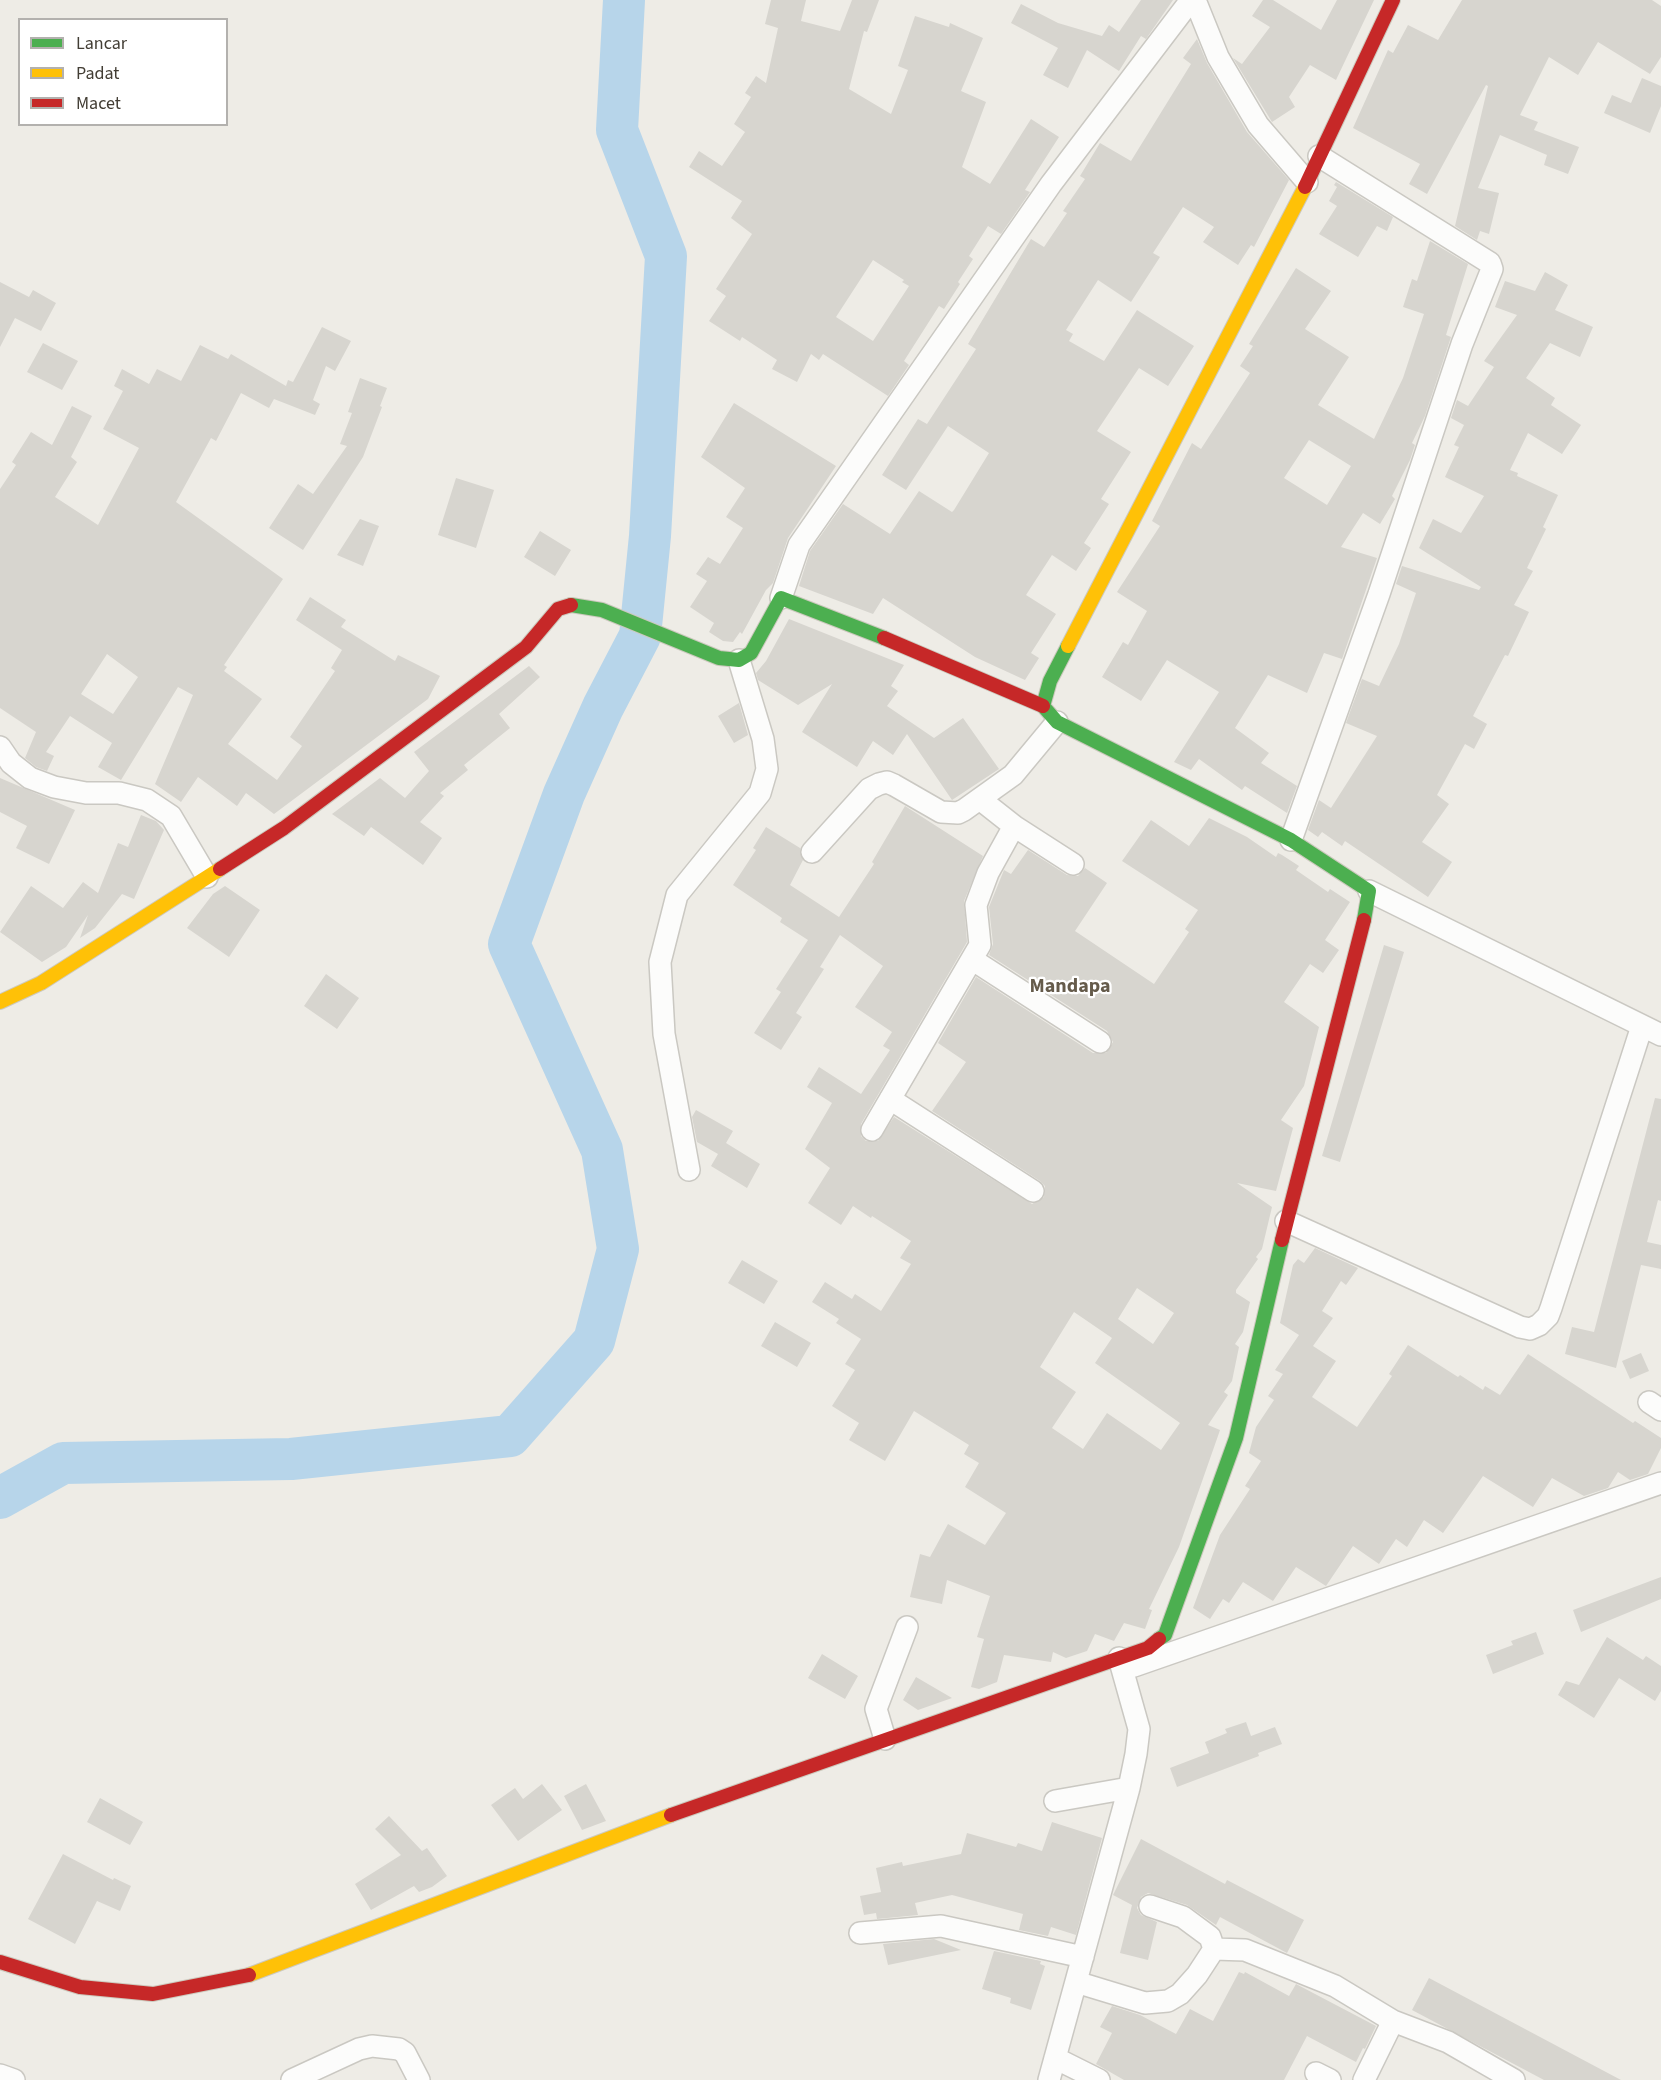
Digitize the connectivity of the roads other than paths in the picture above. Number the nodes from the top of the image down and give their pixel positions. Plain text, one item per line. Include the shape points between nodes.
1 (1193, 0) edge
2 (1392, 0) edge
3 (1319, 156) junction
4 (1307, 183) junction
5 (781, 598) junction
6 (739, 660) junction
7 (1043, 706) junction
8 (1057, 722) junction
9 (0, 747) edge
10 (981, 800) junction
11 (1014, 826) junction
12 (1291, 840) junction
13 (812, 852) dead end
14 (1073, 864) dead end
15 (207, 877) junction
16 (1369, 891) junction
17 (973, 960) junction
18 (0, 1002) edge
19 (1652, 1031) edge
20 (1100, 1042) dead end
21 (890, 1099) junction
22 (872, 1130) dead end
23 (689, 1170) dead end
24 (1033, 1191) dead end
25 (1286, 1221) junction
26 (1661, 1483) edge
27 (907, 1627) dead end
28 (1122, 1669) junction
29 (885, 1739) junction
30 (1129, 1788) junction
31 (1055, 1801) dead end
32 (1150, 1906) dead end
33 (860, 1933) dead end
34 (1214, 1949) junction
35 (1083, 1957) junction
36 (0, 1962) edge
37 (1076, 1982) junction
38 (1393, 2020) junction
39 (1055, 2058) junction
40 (0, 2075) edge
41 (14, 2080) edge
42 (291, 2080) edge
43 (419, 2080) edge
44 (1049, 2080) edge
45 (1099, 2080) edge
46 (1364, 2080) edge
47 (1514, 2080) edge

1 - 4 street via 1218,57 1258,125
1 - 5 street via 1064,167 799,544
2 - 3 street
3 - 4 street
3 - 12 street via 1492,266
4 - 7 street via 1050,681
5 - 6 street via 751,652
5 - 7 street
6 - 15 street via 719,658 602,610 567,604 558,609 526,647 284,828
6 - 23 street via 763,739 767,769 760,793 677,896 660,962 664,1034
7 - 8 street
8 - 10 street via 1013,775
8 - 12 street
9 - 15 street via 11,763 30,778 86,793 119,793 147,801 171,816
10 - 11 street
10 - 13 street via 950,814 887,782 879,784 869,789
11 - 14 street
11 - 17 street via 988,873 976,905 980,945
12 - 16 street
15 - 18 street via 41,983
16 - 19 street
16 - 25 street via 1360,941
17 - 20 street
17 - 21 street
19 - 25 street via 1548,1316 1539,1325 1530,1329 1520,1327
21 - 22 street
21 - 24 street
25 - 28 street via 1236,1438 1164,1635
26 - 28 street
27 - 29 street via 876,1709
28 - 29 street
28 - 30 street via 1138,1729
29 - 36 street via 664,1817 249,1976 153,1994 80,1987
30 - 31 street
30 - 35 street
32 - 34 street via 1184,1917 1210,1937
33 - 35 street via 941,1926
34 - 37 street via 1180,1994 1168,2001 1145,2003
34 - 38 street via 1245,1950 1279,1962 1335,1986
35 - 37 street
37 - 39 street
38 - 46 street
38 - 47 street via 1448,2042
39 - 44 street
39 - 45 street
40 - 41 street
42 - 43 street via 372,2046 399,2049 410,2059

